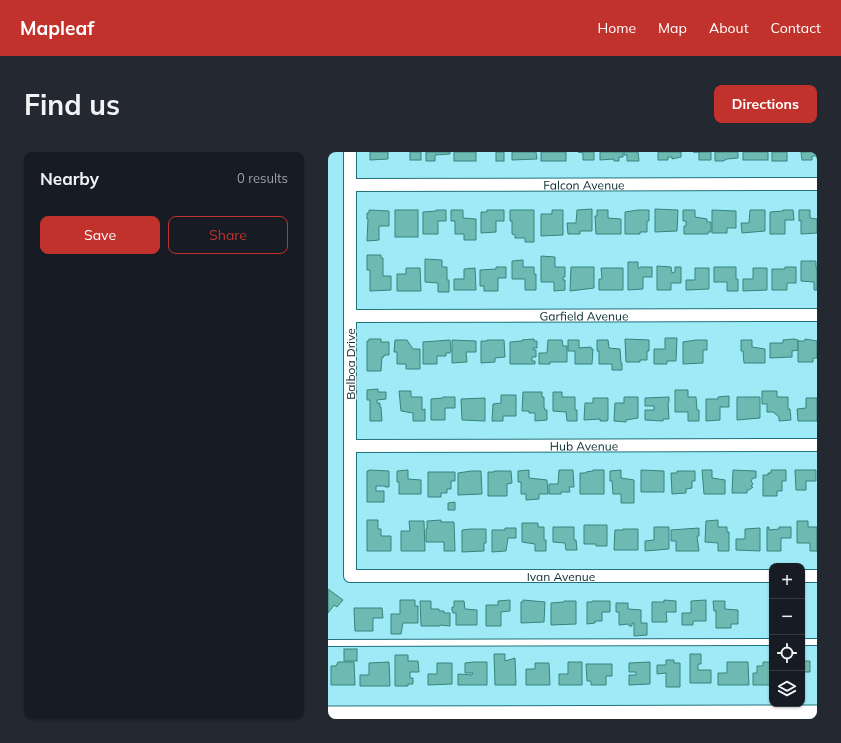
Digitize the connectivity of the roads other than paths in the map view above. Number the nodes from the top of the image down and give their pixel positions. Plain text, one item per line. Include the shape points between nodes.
1 (350, 152) edge
2 (817, 184) edge
3 (350, 185) junction
4 (817, 315) edge
5 (350, 316) junction
6 (817, 445) edge
7 (350, 446) junction
8 (350, 576) joint
9 (769, 576) edge
10 (805, 576) edge
11 (817, 576) edge
12 (769, 642) edge
13 (805, 642) edge
14 (817, 642) edge
15 (328, 643) edge
16 (602, 714) junction
17 (817, 714) edge
18 (328, 715) edge
19 (550, 719) edge

1 - 3 street, Balboa Drive
2 - 3 street, Falcon Avenue
3 - 5 street, Balboa Drive
4 - 5 street, Garfield Avenue
5 - 7 street, Balboa Drive
6 - 7 street, Hub Avenue
7 - 8 street, Balboa Drive
8 - 9 street, Ivan Avenue
10 - 11 street
12 - 15 lane
13 - 14 lane
16 - 17 main road
16 - 18 main road
16 - 19 main road

